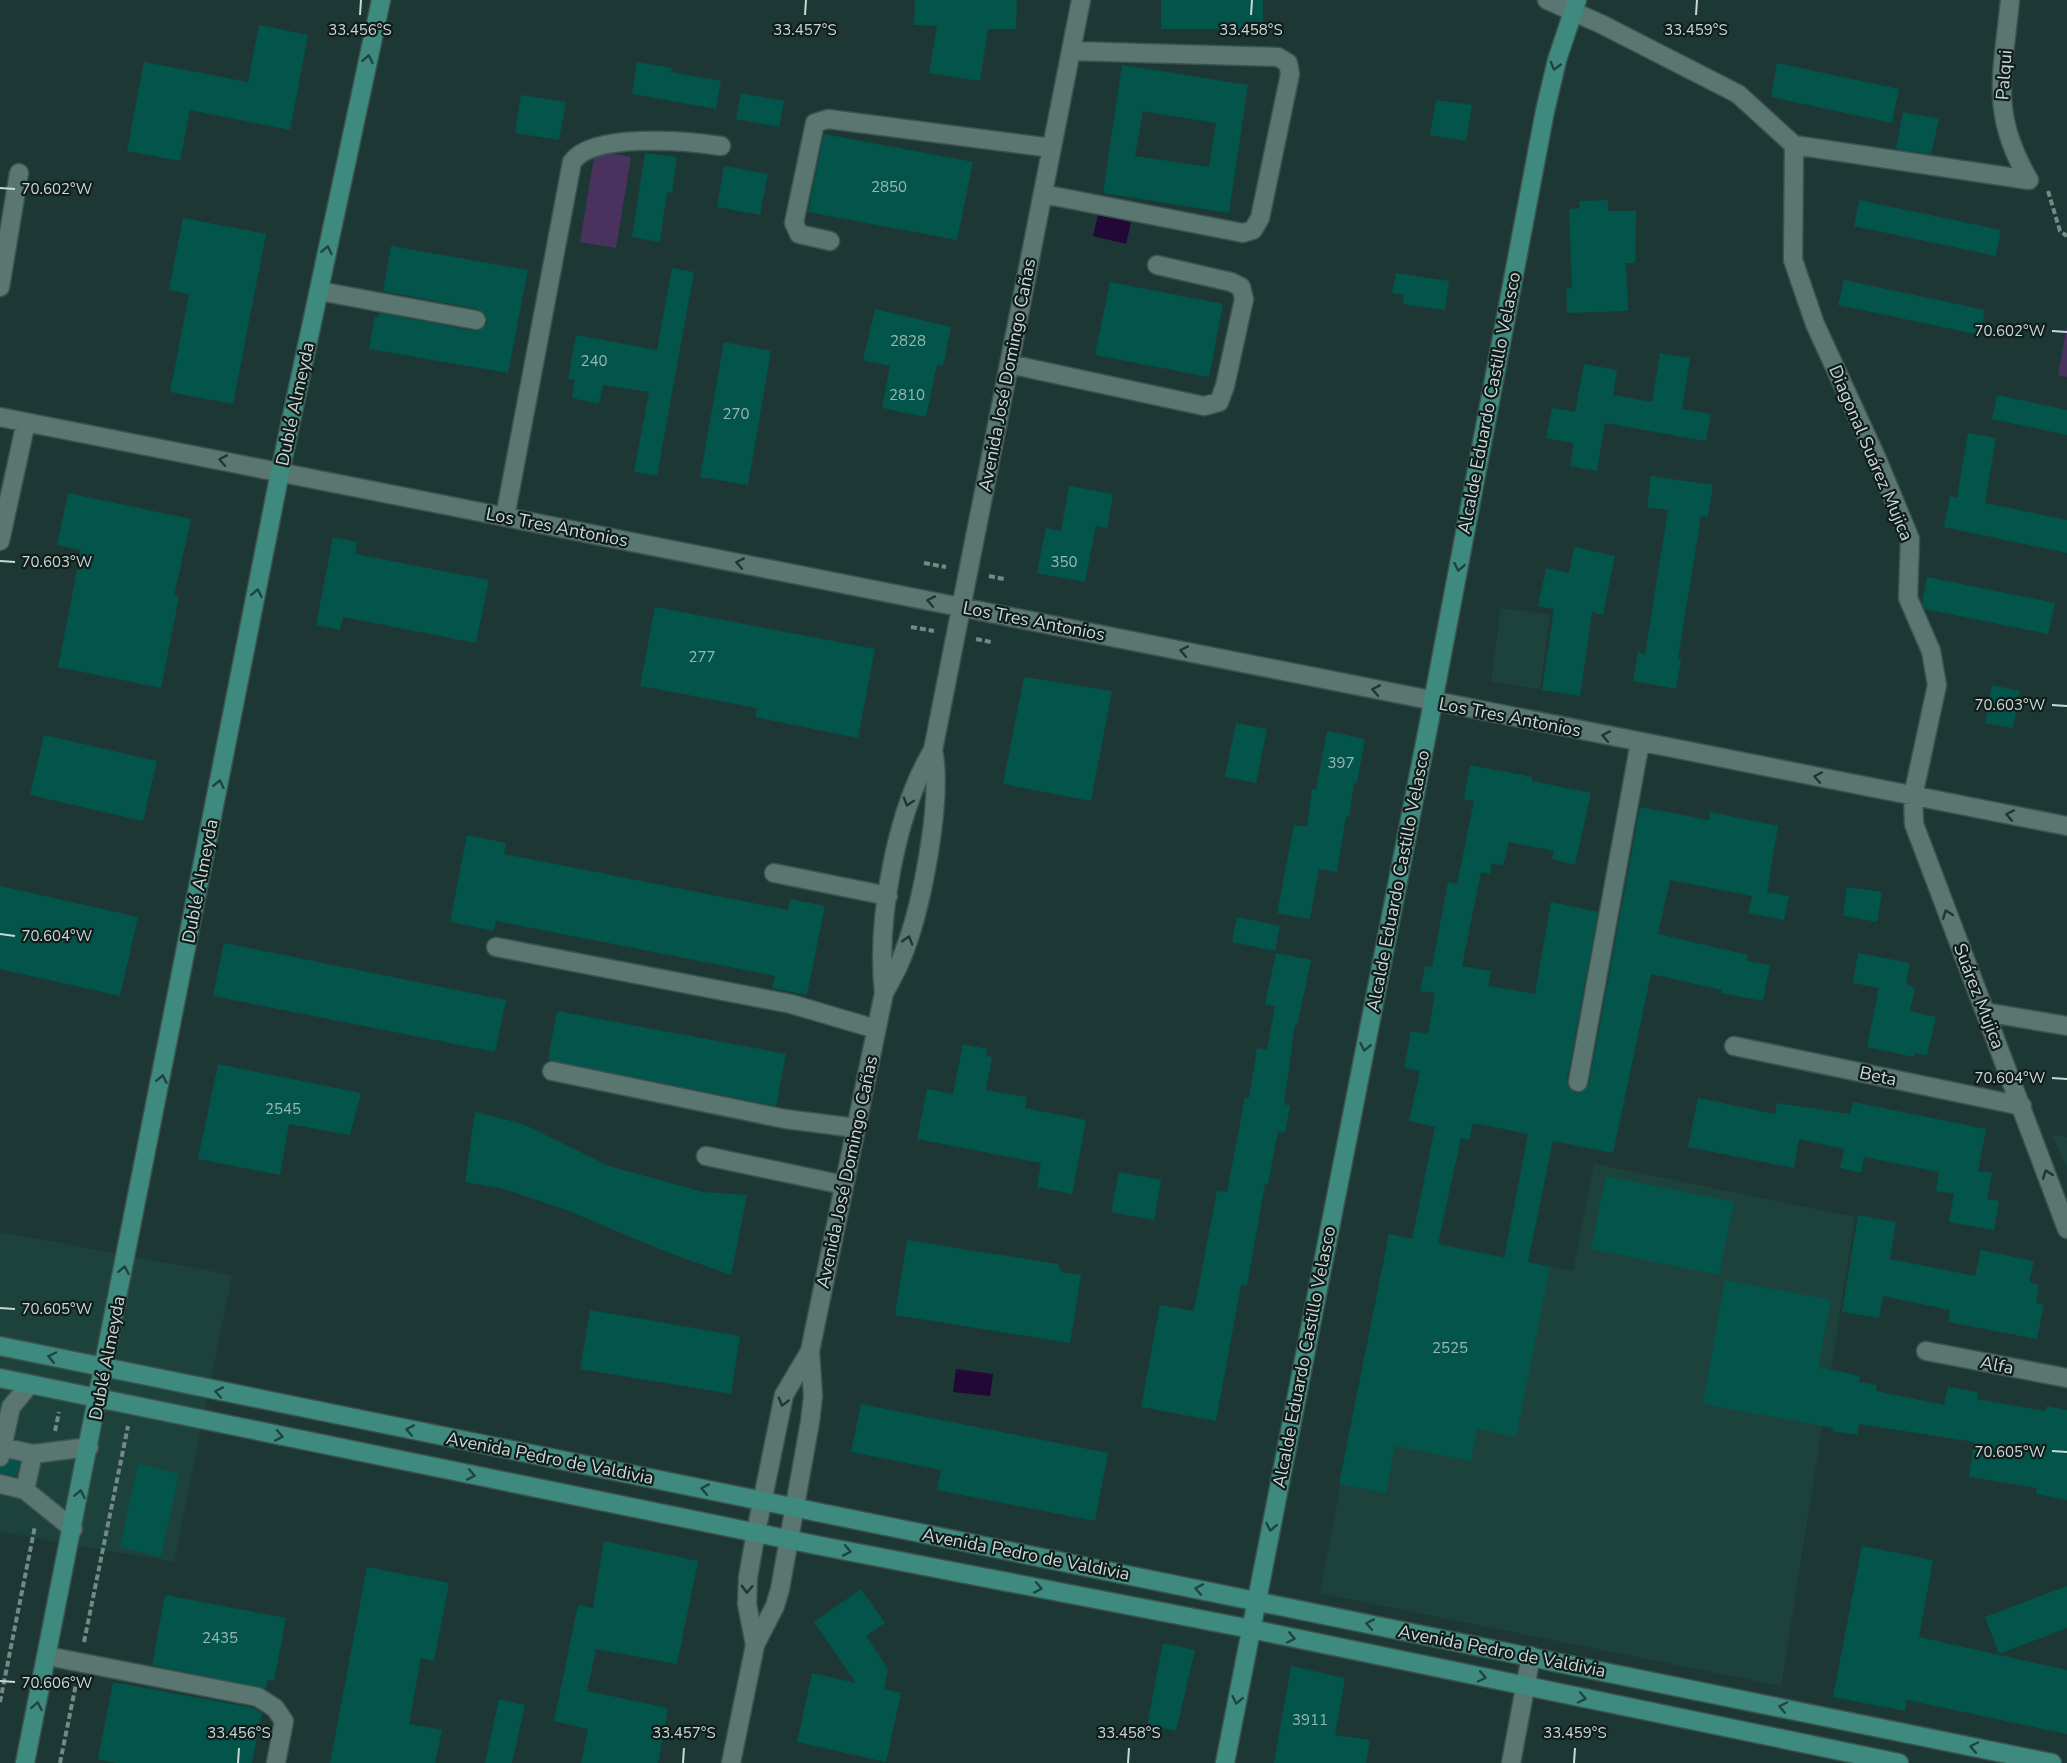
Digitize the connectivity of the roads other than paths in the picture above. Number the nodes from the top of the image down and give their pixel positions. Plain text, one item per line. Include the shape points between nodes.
1 (381, 0) edge
2 (1081, 0) edge
3 (1547, 0) edge
4 (2010, 0) edge
5 (1575, 5) edge
6 (1071, 51) junction
7 (1794, 145) junction
8 (721, 146) dead end
9 (1052, 148) junction
10 (19, 172) dead end
11 (1043, 194) junction
12 (830, 241) dead end
13 (1156, 265) dead end
14 (0, 287) edge
15 (319, 291) junction
16 (477, 320) dead end
17 (1009, 364) junction
18 (0, 417) edge
19 (26, 422) junction
20 (280, 472) junction
21 (505, 517) junction
22 (0, 540) edge
23 (962, 607) junction
24 (1433, 702) junction
25 (1640, 742) junction
26 (933, 750) junction
27 (1913, 796) junction
28 (2067, 826) edge
29 (774, 873) dead end
30 (888, 896) junction
31 (496, 947) dead end
32 (884, 993) junction
33 (1985, 1012) junction
34 (2067, 1026) edge
35 (876, 1029) junction
36 (1734, 1046) dead end
37 (552, 1071) dead end
38 (1578, 1082) dead end
39 (2022, 1106) junction
40 (856, 1128) junction
41 (706, 1156) dead end
42 (844, 1185) junction
43 (2067, 1229) edge
44 (0, 1346) edge
45 (810, 1351) junction
46 (1926, 1352) dead end
47 (105, 1369) junction
48 (0, 1378) edge
49 (2067, 1378) edge
50 (29, 1384) junction
51 (99, 1400) junction
52 (6, 1406) edge
53 (2, 1443) edge
54 (89, 1447) junction
55 (41, 1453) junction
56 (0, 1484) edge
57 (25, 1490) junction
58 (762, 1501) junction
59 (796, 1508) junction
60 (73, 1529) junction
61 (756, 1532) junction
62 (789, 1539) junction
63 (1256, 1602) junction
64 (1251, 1629) junction
65 (755, 1645) junction
66 (47, 1656) junction
67 (1531, 1656) junction
68 (1525, 1686) junction
69 (25, 1763) edge
70 (276, 1763) edge
71 (731, 1763) edge
72 (1225, 1763) edge
73 (1511, 1763) edge
74 (1899, 1763) edge
75 (2052, 1763) edge

15 -> 1 main road, Dublé Almeyda
2 - 6 street, Avenida José Domingo Cañas
3 - 5 street
4 - 7 street, Palqui via 2000,100 2007,135 2030,180
5 - 7 street via 1738,94
5 -> 24 main road, Alcalde Eduardo Castillo Velasco via 1545,111
6 - 9 street, Avenida José Domingo Cañas
6 - 11 street via 1278,57 1288,63 1290,74 1260,218 1253,230 1244,233
7 - 27 street, Diagonal Suárez Mujica via 1793,260 1815,324 1910,539 1908,598 1931,651 1937,685
8 - 21 street via 642,141 591,147 572,162
9 - 11 street, Avenida José Domingo Cañas
9 - 12 street via 828,119 815,123 794,223 799,234
10 - 14 street
11 - 17 street, Avenida José Domingo Cañas
13 - 17 street via 1242,287 1244,298 1219,402 1204,406
15 - 16 street
15 - 20 main road, Dublé Almeyda
17 - 23 street, Avenida José Domingo Cañas
18 - 19 street, Los Tres Antonios
20 -> 19 street, Los Tres Antonios
19 - 22 street
20 - 21 street, Los Tres Antonios
47 -> 20 main road, Dublé Almeyda
23 -> 21 street, Los Tres Antonios
24 -> 23 street, Los Tres Antonios
23 - 26 street, Avenida José Domingo Cañas
25 -> 24 street, Los Tres Antonios
24 -> 63 main road, Alcalde Eduardo Castillo Velasco
27 -> 25 street, Los Tres Antonios
25 - 38 street
26 -> 30 street, Avenida José Domingo Cañas via 906,806
32 -> 26 street, Avenida José Domingo Cañas via 903,955 917,902 937,794
28 -> 27 street, Los Tres Antonios
33 -> 27 street, Suárez Mujica via 1920,843 1914,824
29 - 30 street
30 - 32 street, Avenida José Domingo Cañas via 882,929
31 - 35 street via 791,1004
32 - 35 street, Avenida José Domingo Cañas
33 - 34 street
33 - 39 street, Suárez Mujica
35 - 40 street, Avenida José Domingo Cañas
36 - 39 street, Beta
37 - 40 street via 786,1119
43 -> 39 street, Suárez Mujica
40 - 42 street, Avenida José Domingo Cañas
41 - 42 street
42 - 45 street, Avenida José Domingo Cañas
47 -> 44 main road, Avenida Pedro de Valdivia
45 -> 58 street, Avenida José Domingo Cañas via 784,1395
45 - 59 street, Avenida José Domingo Cañas via 813,1396
46 - 49 street, Alfa
47 - 51 main road, Dublé Almeyda
58 -> 47 main road, Avenida Pedro de Valdivia
48 - 50 main road, Avenida Pedro de Valdivia
50 - 51 main road, Avenida Pedro de Valdivia
50 - 52 street
51 - 54 main road, Dublé Almeyda
51 -> 61 main road, Avenida Pedro de Valdivia
52 - 53 street
53 - 55 street
54 - 55 street
60 -> 54 main road, Dublé Almeyda
55 - 57 street
56 - 57 street
57 - 60 street
58 - 59 main road, Avenida Pedro de Valdivia
58 - 61 street, Avenida José Domingo Cañas
59 - 62 street, Avenida José Domingo Cañas
63 -> 59 main road, Avenida Pedro de Valdivia
60 - 66 main road, Dublé Almeyda
61 - 62 main road, Avenida Pedro de Valdivia
61 -> 65 street, Avenida José Domingo Cañas via 747,1590 749,1625
62 -> 64 main road, Avenida Pedro de Valdivia
62 - 65 street, Avenida José Domingo Cañas via 775,1606
63 - 64 main road, Alcalde Eduardo Castillo Velasco
67 -> 63 main road, Avenida Pedro de Valdivia
64 -> 68 main road, Avenida Pedro de Valdivia
64 -> 72 main road, Alcalde Eduardo Castillo Velasco
65 - 71 street, Avenida José Domingo Cañas
69 -> 66 main road, Dublé Almeyda
66 - 70 street via 258,1697 275,1708 284,1721
67 - 68 street
75 -> 67 main road, Avenida Pedro de Valdivia
68 - 73 street
68 -> 74 main road, Avenida Pedro de Valdivia

